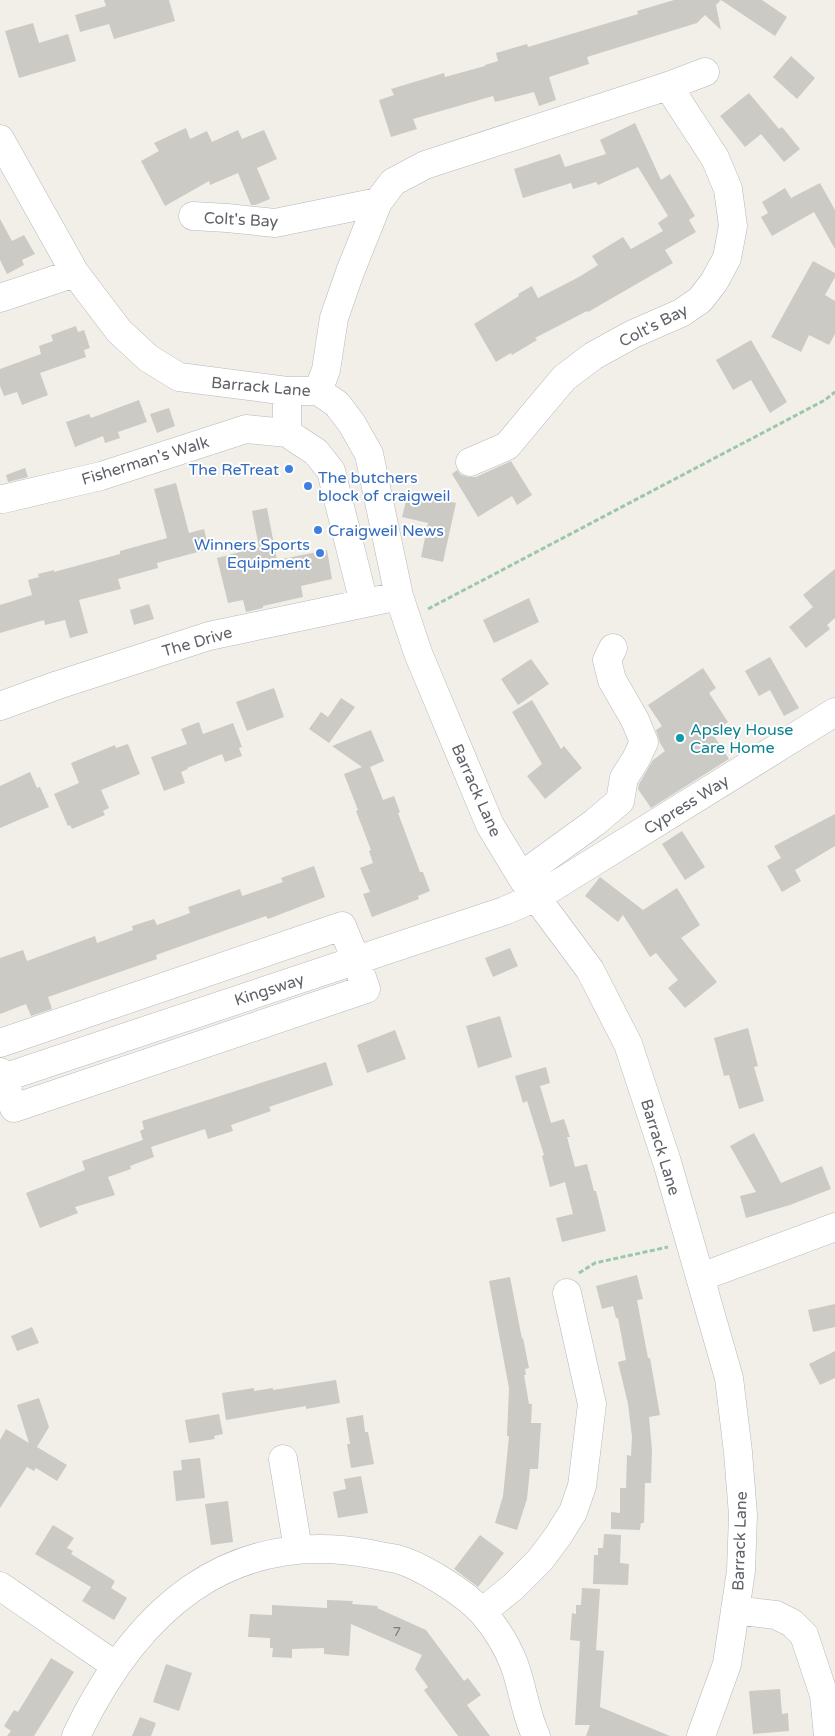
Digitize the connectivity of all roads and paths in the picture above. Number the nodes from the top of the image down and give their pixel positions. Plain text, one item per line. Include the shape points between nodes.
1 (705, 72) dead end
2 (668, 86) junction
3 (0, 139) edge
4 (378, 202) junction
5 (193, 216) dead end
6 (75, 273) junction
7 (0, 298) edge
8 (318, 390) junction
9 (287, 391) junction
10 (835, 392) edge
11 (287, 433) junction
12 (470, 462) dead end
13 (3, 499) dead end
14 (364, 603) junction
15 (403, 608) junction
16 (613, 648) dead end
17 (0, 706) edge
18 (835, 712) edge
19 (529, 887) junction
20 (356, 960) junction
21 (0, 1042) edge
22 (1, 1076) edge
23 (835, 1227) edge
24 (690, 1242) junction
25 (701, 1276) junction
26 (567, 1293) joint
27 (283, 1459) dead end
28 (298, 1549) junction
29 (0, 1586) edge
30 (735, 1610) junction
31 (482, 1612) junction
32 (116, 1666) junction
33 (76, 1736) edge
34 (536, 1736) edge
35 (701, 1736) edge
36 (828, 1736) edge

1 - 2 street
2 - 4 street via 425,165 393,182
2 - 12 street, Colt's Bay via 716,158 728,189 733,226 727,258 700,300 681,313 593,356 564,378 507,446
3 - 6 street, Barrack Lane
4 - 5 street, Colt's Bay via 275,223
4 - 8 street via 334,318 326,370
6 - 7 street
6 - 9 street, Barrack Lane via 119,331 148,358 179,377
8 - 9 street, Barrack Lane
8 - 15 street, Barrack Lane via 337,404 369,454
9 - 11 street
10 - 15 path via 825,400
11 - 13 street, Fisherman's Walk via 246,429 101,476
11 - 14 street via 316,452 331,472
14 - 15 street, The Drive
14 - 17 street, The Drive via 209,636
15 - 19 street, Barrack Lane via 418,653 490,825
16 - 19 street via 606,660 612,680 644,742 624,778 620,801
18 - 19 street, Cypress Way
19 - 20 street via 504,911
19 - 24 street, Barrack Lane via 590,970 628,1044
20 - 21 street via 342,926
20 - 22 street via 366,989 14,1108
23 - 25 street
24 - 25 street, Barrack Lane
24 - 26 path via 595,1263 579,1273
25 - 30 street, Barrack Lane via 729,1378 738,1452 743,1515 741,1571
26 - 31 street via 592,1404 582,1486 573,1512 540,1560
27 - 28 street
28 - 31 street via 349,1550 398,1560 433,1575
28 - 32 street via 251,1558 208,1577 170,1604
29 - 32 street
30 - 35 street, Barrack Lane via 728,1664
30 - 36 street, Barrack Lane via 776,1615 804,1635 824,1695
31 - 34 street via 514,1664 529,1722
32 - 33 street

